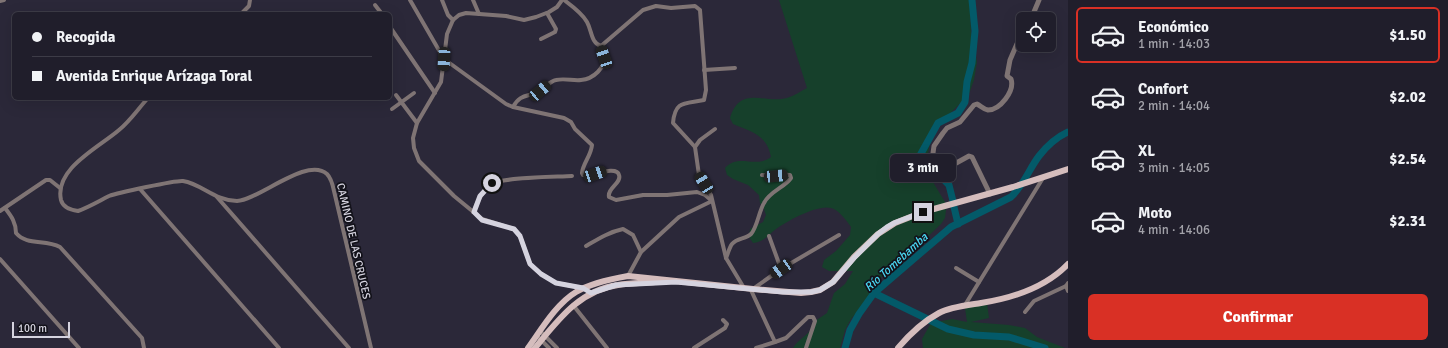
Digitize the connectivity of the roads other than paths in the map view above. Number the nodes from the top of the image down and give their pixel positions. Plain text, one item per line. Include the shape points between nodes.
1 (4, 0) edge
2 (250, 0) edge
3 (410, 0) edge
4 (442, 0) edge
5 (473, 0) edge
6 (563, 0) edge
7 (1039, 0) edge
8 (0, 1) edge
9 (375, 5) dead end
10 (243, 12) edge
11 (380, 12) edge
12 (1034, 12) edge
13 (547, 13) junction
14 (479, 14) junction
15 (453, 20) junction
16 (392, 30) edge
17 (541, 39) dead end
18 (601, 46) junction
19 (1016, 46) edge
20 (444, 59) junction
21 (735, 68) dead end
22 (704, 70) junction
23 (414, 93) dead end
24 (435, 93) junction
25 (396, 95) dead end
26 (146, 100) edge
27 (402, 103) junction
28 (513, 107) junction
29 (392, 109) dead end
30 (417, 123) junction
31 (715, 129) dead end
32 (695, 147) junction
33 (1068, 169) edge
34 (762, 175) dead end
35 (572, 176) dead end
36 (1044, 177) junction
37 (60, 188) junction
38 (140, 189) junction
39 (990, 194) junction
40 (216, 197) junction
41 (712, 201) junction
42 (5, 208) junction
43 (0, 211) edge
44 (474, 212) junction
45 (839, 235) dead end
46 (769, 236) dead end
47 (586, 246) dead end
48 (641, 252) junction
49 (726, 258) junction
50 (0, 259) edge
51 (1068, 264) edge
52 (956, 268) dead end
53 (781, 269) junction
54 (628, 276) junction
55 (676, 282) junction
56 (979, 282) junction
57 (1067, 284) edge
58 (583, 288) junction
59 (749, 288) junction
60 (1068, 291) edge
61 (591, 293) junction
62 (573, 305) junction
63 (965, 305) junction
64 (1025, 312) dead end
65 (723, 320) dead end
66 (541, 336) junction
67 (774, 342) junction
68 (79, 348) edge
69 (144, 348) edge
70 (279, 348) edge
71 (348, 348) edge
72 (371, 348) edge
73 (528, 348) edge
74 (535, 348) edge
75 (549, 348) edge
76 (557, 348) edge
77 (607, 348) edge
78 (694, 348) edge
79 (756, 348) edge
80 (806, 348) edge
81 (898, 348) edge

1 - 8 street
2 - 10 street via 249,6
3 - 20 street
4 - 15 street
5 - 14 street
6 - 13 street
6 - 18 street via 584,17 594,42
7 - 12 street
9 - 11 street
13 - 14 street via 524,20
13 - 17 street via 556,29
14 - 15 street via 466,13
15 - 20 street via 447,34
16 - 24 street
18 - 22 street via 643,10 656,6 695,6 700,10
18 - 28 street via 603,64 592,77 583,80 556,80 540,91 523,96
19 - 39 street via 1007,76 1012,85 1006,98 990,110 974,105 960,122 947,128 934,146 934,158 943,167 972,157
20 - 24 street via 441,82
20 - 28 street
21 - 22 street
22 - 32 street via 704,100 680,105 674,112 673,123
23 - 27 street
24 - 30 street
25 - 27 street
26 - 37 street via 120,129 72,166
27 - 29 street
27 - 30 street
28 - 41 street via 561,117 571,122 592,145 592,151 584,164 583,175 589,176 603,171 618,172 619,180 609,191 611,199 696,192 706,195
30 - 44 street via 413,138 419,161
31 - 32 street
32 - 41 street via 699,175 710,191
33 - 36 main road
34 - 49 street via 790,175 791,178 764,201 752,232 732,244
35 - 44 street via 497,181 480,196
36 - 39 main road
36 - 56 street
37 - 38 street, CAMINO DE LAS CRUCES via 64,206 78,211 110,196
37 - 42 street via 46,180
38 - 40 street, CAMINO DE LAS CRUCES via 180,180
38 - 70 street
39 - 59 main road via 923,212 894,223 878,234 833,282 820,290 801,293
40 - 71 street
40 - 72 street, CAMINO DE LAS CRUCES via 246,200 280,181 307,171 319,171 328,175
41 - 48 street via 678,217
41 - 49 street
42 - 43 street
42 - 69 street via 14,220 16,233 20,237 60,247 142,338
44 - 58 street via 482,220 514,229 520,236 530,264 541,274 556,283
45 - 53 street
46 - 53 street
47 - 48 street via 623,229 633,235
48 - 54 street
49 - 59 street
50 - 68 street
51 - 63 main road via 1055,276 1026,292 999,300
52 - 56 street
53 - 59 street
54 - 55 main road
54 - 58 main road
55 - 59 main road
55 - 61 main road via 616,285
56 - 63 street
57 - 60 street
57 - 64 street via 1034,301
58 - 61 street
58 - 66 main road via 556,310
59 - 67 street
61 - 62 main road
62 - 66 main road
62 - 77 street
63 - 81 main road via 940,312
65 - 78 street via 727,324 725,328
66 - 73 main road
66 - 74 main road
66 - 75 street
66 - 76 street
67 - 79 street
67 - 80 street via 784,340 812,317 815,321

